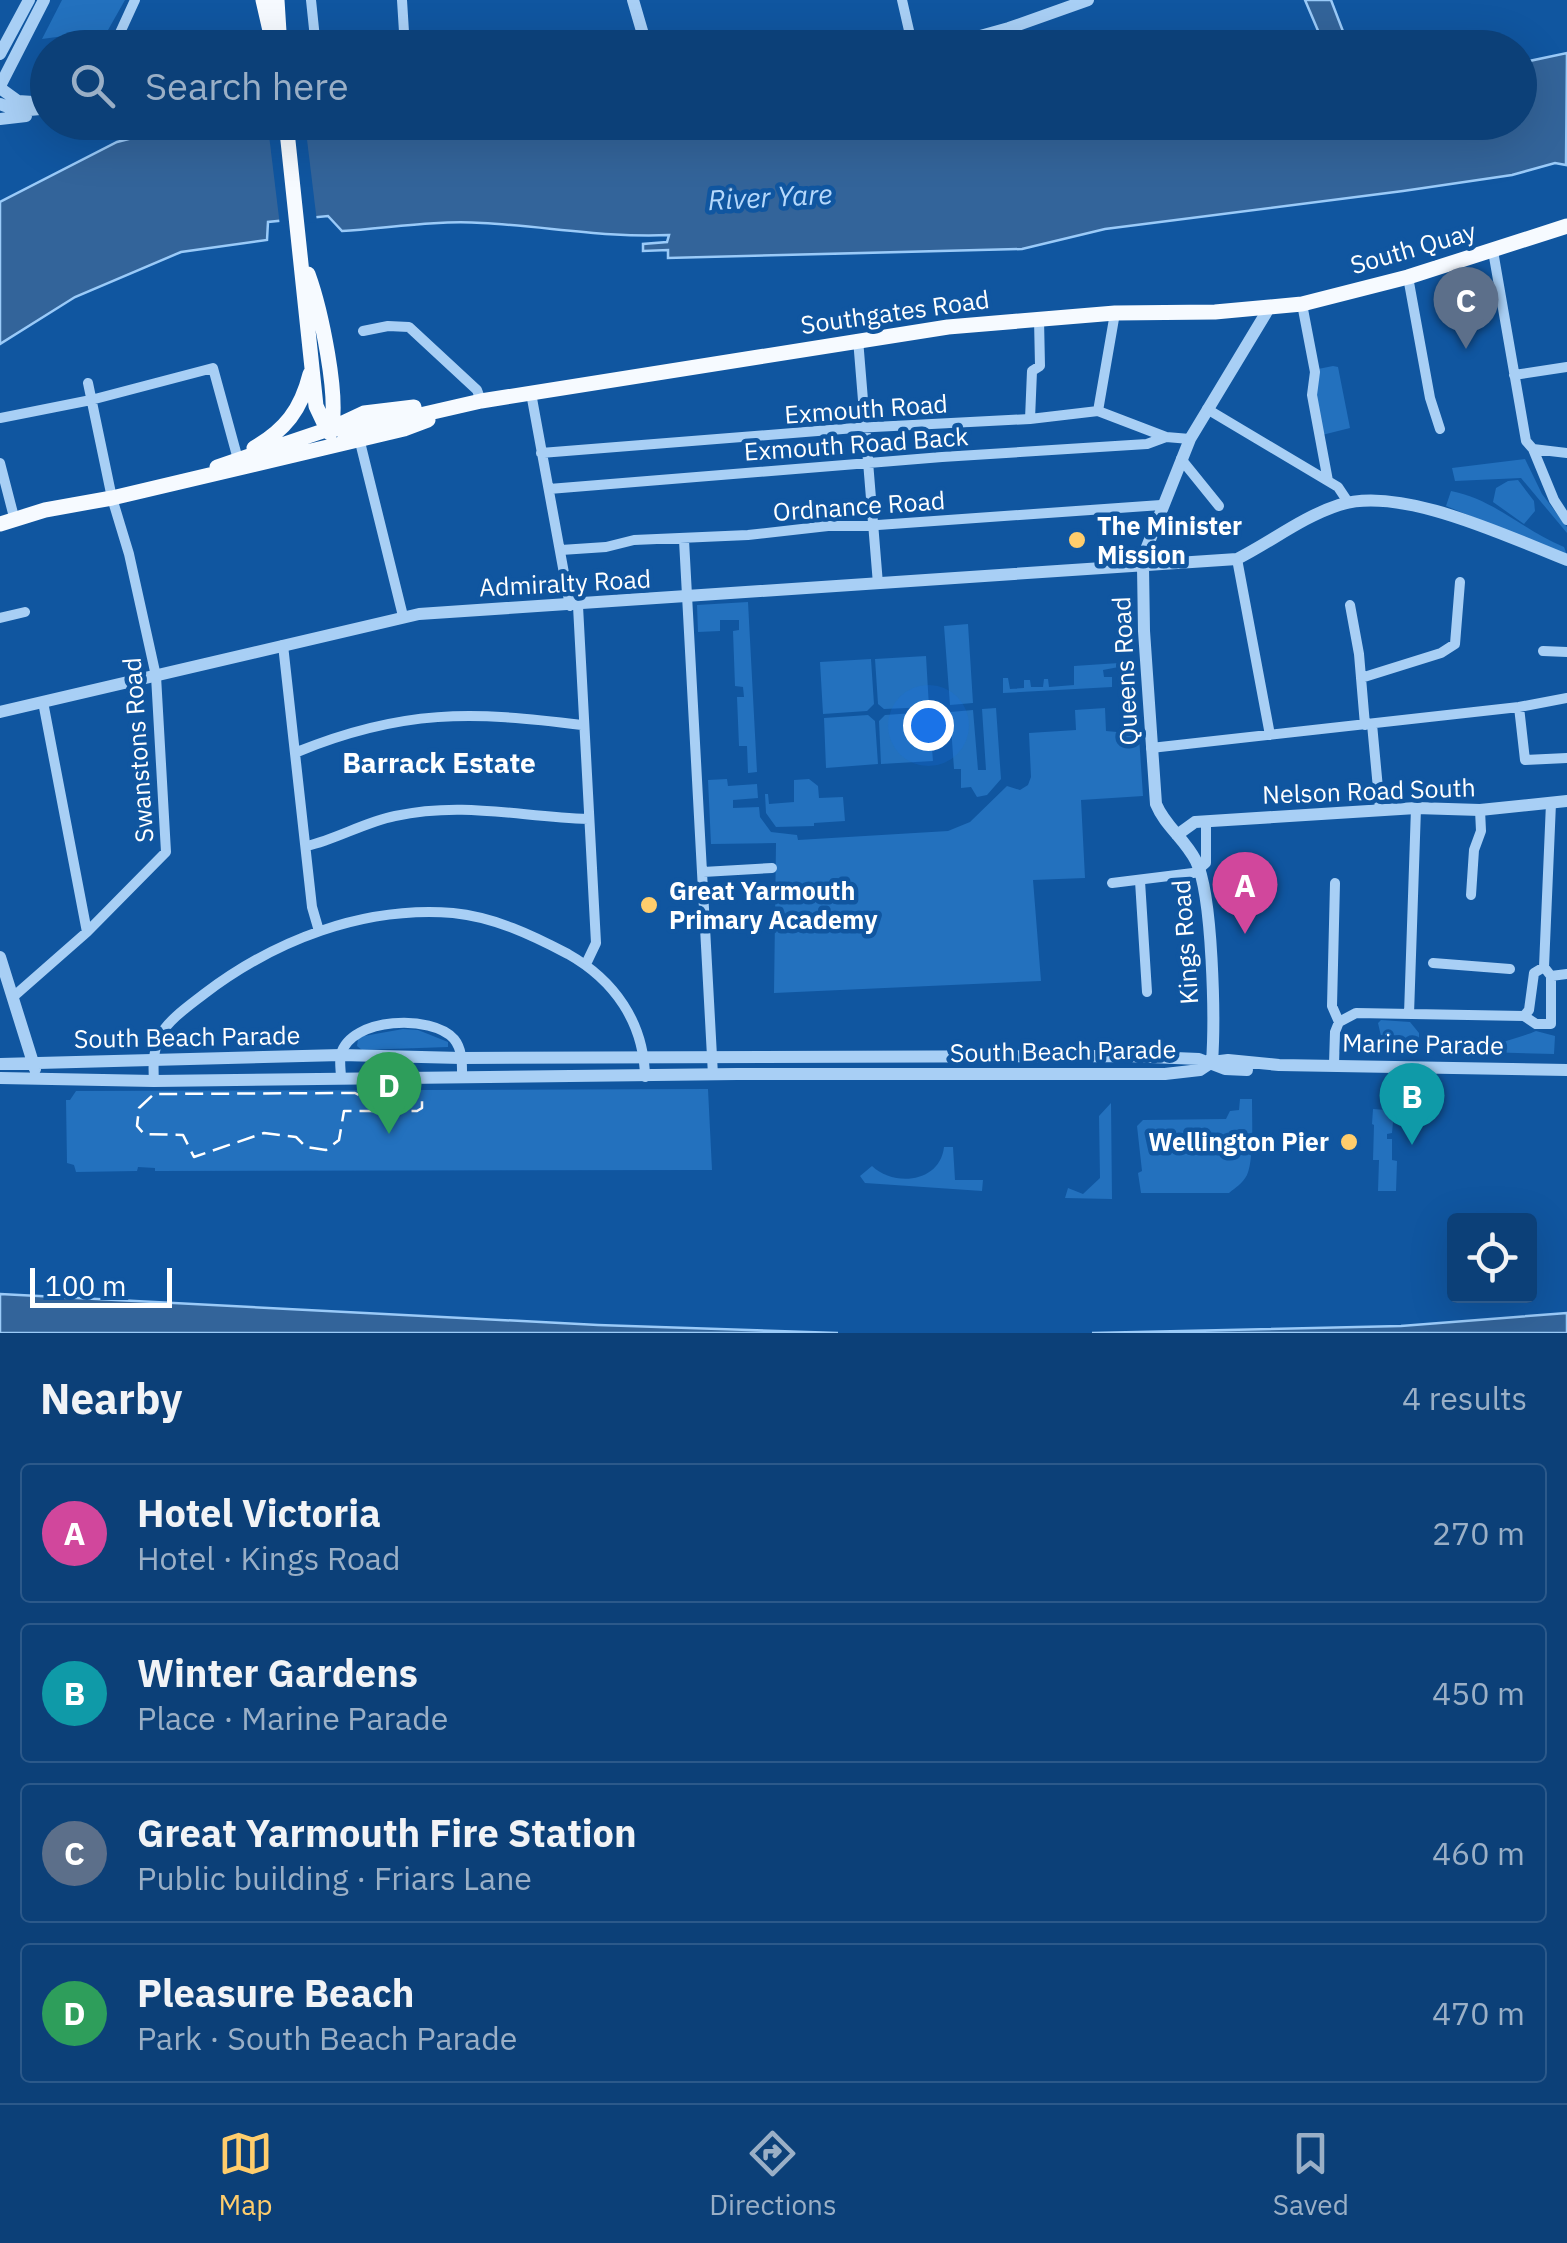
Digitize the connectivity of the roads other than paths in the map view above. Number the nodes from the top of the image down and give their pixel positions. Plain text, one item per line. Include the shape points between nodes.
1 (29, 0) edge
2 (44, 0) edge
3 (134, 0) edge
4 (264, 0) edge
5 (277, 0) edge
6 (312, 0) edge
7 (402, 0) edge
8 (633, 0) edge
9 (902, 0) edge
10 (1088, 0) edge
11 (121, 30) edge
12 (272, 30) edge
13 (276, 30) edge
14 (314, 30) edge
15 (404, 30) edge
16 (642, 30) edge
17 (909, 30) edge
18 (1001, 30) edge
19 (0, 54) edge
20 (0, 87) edge
21 (30, 103) edge
22 (0, 104) edge
23 (30, 109) edge
24 (30, 112) edge
25 (0, 119) edge
26 (288, 140) edge
27 (1567, 226) edge
28 (1492, 251) junction
29 (303, 261) junction
30 (1408, 278) junction
31 (1302, 304) junction
32 (1270, 308) junction
33 (1114, 313) junction
34 (1039, 318) junction
35 (363, 331) dead end
36 (858, 339) junction
37 (312, 365) junction
38 (1567, 367) edge
39 (1514, 375) junction
40 (88, 383) dead end
41 (531, 393) junction
42 (334, 397) junction
43 (92, 400) junction
44 (476, 402) junction
45 (1207, 410) junction
46 (1098, 411) junction
47 (0, 418) edge
48 (1030, 419) junction
49 (356, 423) junction
50 (864, 427) junction
51 (332, 428) junction
52 (1440, 429) dead end
53 (1166, 437) junction
54 (1190, 439) junction
55 (313, 450) junction
56 (1537, 450) junction
57 (541, 453) junction
58 (1567, 454) edge
59 (1180, 459) junction
60 (0, 463) edge
61 (239, 463) junction
62 (866, 464) junction
63 (1328, 481) junction
64 (548, 489) junction
65 (112, 498) junction
66 (1348, 502) junction
67 (1161, 505) junction
68 (1220, 506) dead end
69 (1567, 520) edge
70 (7, 522) edge
71 (874, 526) junction
72 (684, 540) junction
73 (561, 550) junction
74 (1237, 559) junction
75 (1567, 560) edge
76 (1142, 567) junction
77 (1460, 582) dead end
78 (878, 584) junction
79 (688, 598) junction
80 (1350, 605) dead end
81 (574, 606) junction
82 (25, 612) dead end
83 (402, 616) junction
84 (0, 618) edge
85 (283, 646) junction
86 (1544, 651) dead end
87 (1567, 652) edge
88 (156, 676) junction
89 (1361, 678) junction
90 (1567, 698) edge
91 (42, 702) junction
92 (1519, 707) junction
93 (0, 712) edge
94 (582, 724) junction
95 (1369, 724) junction
96 (1270, 735) junction
97 (1567, 742) edge
98 (1151, 748) junction
99 (298, 752) junction
100 (1565, 758) edge
101 (1567, 801) edge
102 (1551, 804) junction
103 (1416, 808) junction
104 (1380, 810) junction
105 (1480, 810) junction
106 (588, 819) junction
107 (1206, 822) junction
108 (1177, 835) junction
109 (307, 846) junction
110 (772, 868) dead end
111 (1200, 871) junction
112 (703, 872) junction
113 (1140, 881) junction
114 (1112, 882) dead end
115 (1334, 884) dead end
116 (1471, 895) dead end
117 (318, 930) junction
118 (87, 932) junction
119 (0, 957) edge
120 (1411, 961) junction
121 (586, 964) junction
122 (1543, 972) junction
123 (1567, 974) edge
124 (1148, 992) dead end
125 (14, 997) junction
126 (1409, 1014) junction
127 (1524, 1016) junction
128 (1339, 1022) junction
129 (340, 1055) junction
130 (713, 1057) junction
131 (461, 1058) junction
132 (644, 1058) junction
133 (34, 1062) junction
134 (153, 1062) junction
135 (1212, 1062) junction
136 (0, 1064) edge
137 (1334, 1064) junction
138 (1567, 1070) edge
139 (713, 1075) junction
140 (645, 1077) junction
141 (0, 1078) edge
142 (341, 1078) junction
143 (462, 1078) junction
144 (37, 1080) junction
145 (154, 1081) junction

1 - 19 street
2 - 20 street
3 - 11 street
4 - 12 main road
5 - 13 main road
6 - 14 street
7 - 15 street
8 - 16 street
9 - 17 street
10 - 18 street
20 - 21 street
22 - 23 street
24 - 25 street
26 - 29 main road
27 - 28 main road, South Quay
28 - 30 main road, South Quay
28 - 39 street
29 - 37 main road
29 - 42 main road
30 - 31 main road, South Quay
30 - 52 street
31 - 32 main road, South Quay
31 - 63 street
32 - 33 main road, Southgates Road
32 - 45 street, Queens Road
33 - 34 main road, Southgates Road
33 - 46 street
34 - 36 main road, Southgates Road
34 - 48 street via 1040,366 1032,371
35 - 44 street via 409,328 477,390
36 - 41 main road, Southgates Road
36 - 50 street
37 - 51 main road via 320,417
37 - 61 main road via 295,414
38 - 39 street
39 - 56 street via 1526,441
40 - 43 street, Swanstons Road
41 - 44 main road, Southgates Road
41 - 57 street
42 - 49 main road
42 - 51 main road
43 - 47 street
43 - 61 street via 213,368
43 - 65 street, Swanstons Road
44 - 49 main road
44 - 49 main road via 404,430
45 - 54 street, Queens Road
45 - 63 street
46 - 48 street, Exmouth Road
46 - 53 street, Exmouth Road
48 - 50 street, Exmouth Road
49 - 51 main road
49 - 55 main road
49 - 83 street
50 - 57 street, Exmouth Road
50 - 62 street
51 - 55 main road
51 - 61 main road
53 - 54 street, Exmouth Road
53 - 62 street, Exmouth Road Back via 1148,444
54 - 59 street, Queens Road
55 - 61 main road
56 - 58 street
56 - 69 street via 1548,489
57 - 64 street
59 - 67 street, Queens Road
59 - 68 street
60 - 70 street
61 - 65 main road
62 - 64 street, Exmouth Road Back
62 - 71 street
63 - 66 street
64 - 73 street
65 - 70 main road
65 - 88 street, Swanstons Road
66 - 74 street
66 - 75 street via 1452,516
67 - 71 street, Ordnance Road
67 - 76 street, Queens Road
71 - 72 street, Ordnance Road
71 - 78 street
72 - 73 street, Ordnance Road
72 - 79 street
73 - 81 street
74 - 76 street, Admiralty Road
74 - 96 street
76 - 78 street, Admiralty Road
76 - 98 street, Queens Road
77 - 89 street via 1455,644
78 - 79 street, Admiralty Road
79 - 81 street, Admiralty Road
79 - 112 street
80 - 89 street
81 - 83 street, Admiralty Road
81 - 94 street
82 - 84 street
83 - 85 street, Admiralty Road
85 - 88 street, Admiralty Road
85 - 99 street
86 - 87 street
88 - 91 street, Admiralty Road
88 - 118 street, Swanstons Road via 166,852
89 - 95 street
90 - 92 street
91 - 93 street, Admiralty Road
91 - 118 street
92 - 95 street
92 - 100 street via 1525,760
94 - 99 street via 501,714 415,717
94 - 106 street
95 - 96 street
95 - 104 street
96 - 98 street
97 - 100 street
98 - 108 street, Queens Road via 1156,807
99 - 109 street
101 - 102 street, Nelson Road South
102 - 105 street, Nelson Road South
102 - 122 street
103 - 104 street, Nelson Road South
103 - 105 street, Nelson Road South
103 - 120 street
104 - 107 street, Nelson Road South
105 - 116 street
106 - 109 street via 436,810 391,816
106 - 121 street via 596,943
107 - 108 street, Nelson Road South
107 - 111 street, Kings Road
108 - 111 street, Queens Road
109 - 117 street
110 - 112 street
111 - 113 street
111 - 135 street, Kings Road
112 - 130 street
113 - 114 street
113 - 124 street
115 - 128 street via 1332,1006
117 - 121 street via 399,913 457,914 515,929
117 - 134 street via 250,963 194,1002 163,1031
118 - 125 street, Swanstons Road
119 - 125 street
120 - 122 street
120 - 126 street
121 - 132 street via 630,1013
122 - 123 street
122 - 127 street
122 - 127 street via 1551,1024
125 - 133 street
126 - 127 street
126 - 128 street via 1356,1014
128 - 137 street
129 - 131 street, South Beach Parade
129 - 131 street via 364,1030 412,1023 453,1038
129 - 134 street, South Beach Parade
129 - 142 street
130 - 132 street, South Beach Parade
130 - 135 street, South Beach Parade via 1128,1056
130 - 139 street
131 - 132 street, South Beach Parade
131 - 143 street
132 - 140 street
133 - 134 street, South Beach Parade
133 - 136 street, South Beach Parade
133 - 144 street
134 - 145 street
135 - 137 street, Marine Parade
135 - 139 street, South Beach Parade via 1165,1074
137 - 138 street, Marine Parade
139 - 140 street, South Beach Parade
140 - 143 street, South Beach Parade
141 - 144 street, South Beach Parade
142 - 143 street, South Beach Parade
142 - 145 street, South Beach Parade
144 - 145 street, South Beach Parade

